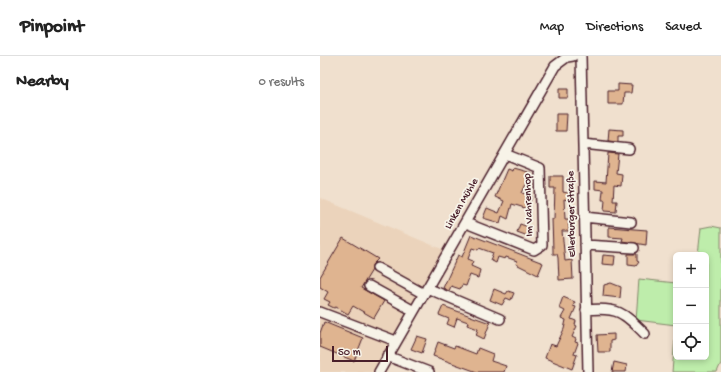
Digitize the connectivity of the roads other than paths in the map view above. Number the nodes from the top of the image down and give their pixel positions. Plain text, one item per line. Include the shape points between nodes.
1 (573, 56) edge
2 (581, 56) edge
3 (583, 144) junction
4 (629, 149) dead end
5 (504, 154) junction
6 (584, 217) junction
7 (466, 222) junction
8 (631, 222) dead end
9 (585, 245) junction
10 (634, 248) dead end
11 (377, 268) dead end
12 (369, 286) dead end
13 (425, 291) junction
14 (586, 310) junction
15 (414, 311) junction
16 (320, 312) edge
17 (500, 319) dead end
18 (645, 334) dead end
19 (396, 341) junction
20 (387, 356) junction
21 (379, 372) edge
22 (429, 372) edge
23 (588, 372) edge

1 - 5 street, Linken Mühle via 567,57 555,66
2 - 3 street, Ellerburger Straße
3 - 4 street
3 - 6 street, Ellerburger Straße
5 - 7 street, Linken Mühle
5 - 7 street, Im Vahrenhop via 540,168 542,245 534,250
6 - 8 street
6 - 9 street, Ellerburger Straße
7 - 13 street, Linken Mühle
9 - 10 street
9 - 14 street, Ellerburger Straße
11 - 13 street
12 - 15 street
13 - 15 street, Linken Mühle
13 - 17 street
14 - 18 street via 622,312
14 - 23 street, Ellerburger Straße
15 - 19 street, Linken Mühle
16 - 19 street
19 - 20 street, Linken Mühle
20 - 21 street, Linken Mühle
20 - 22 street

